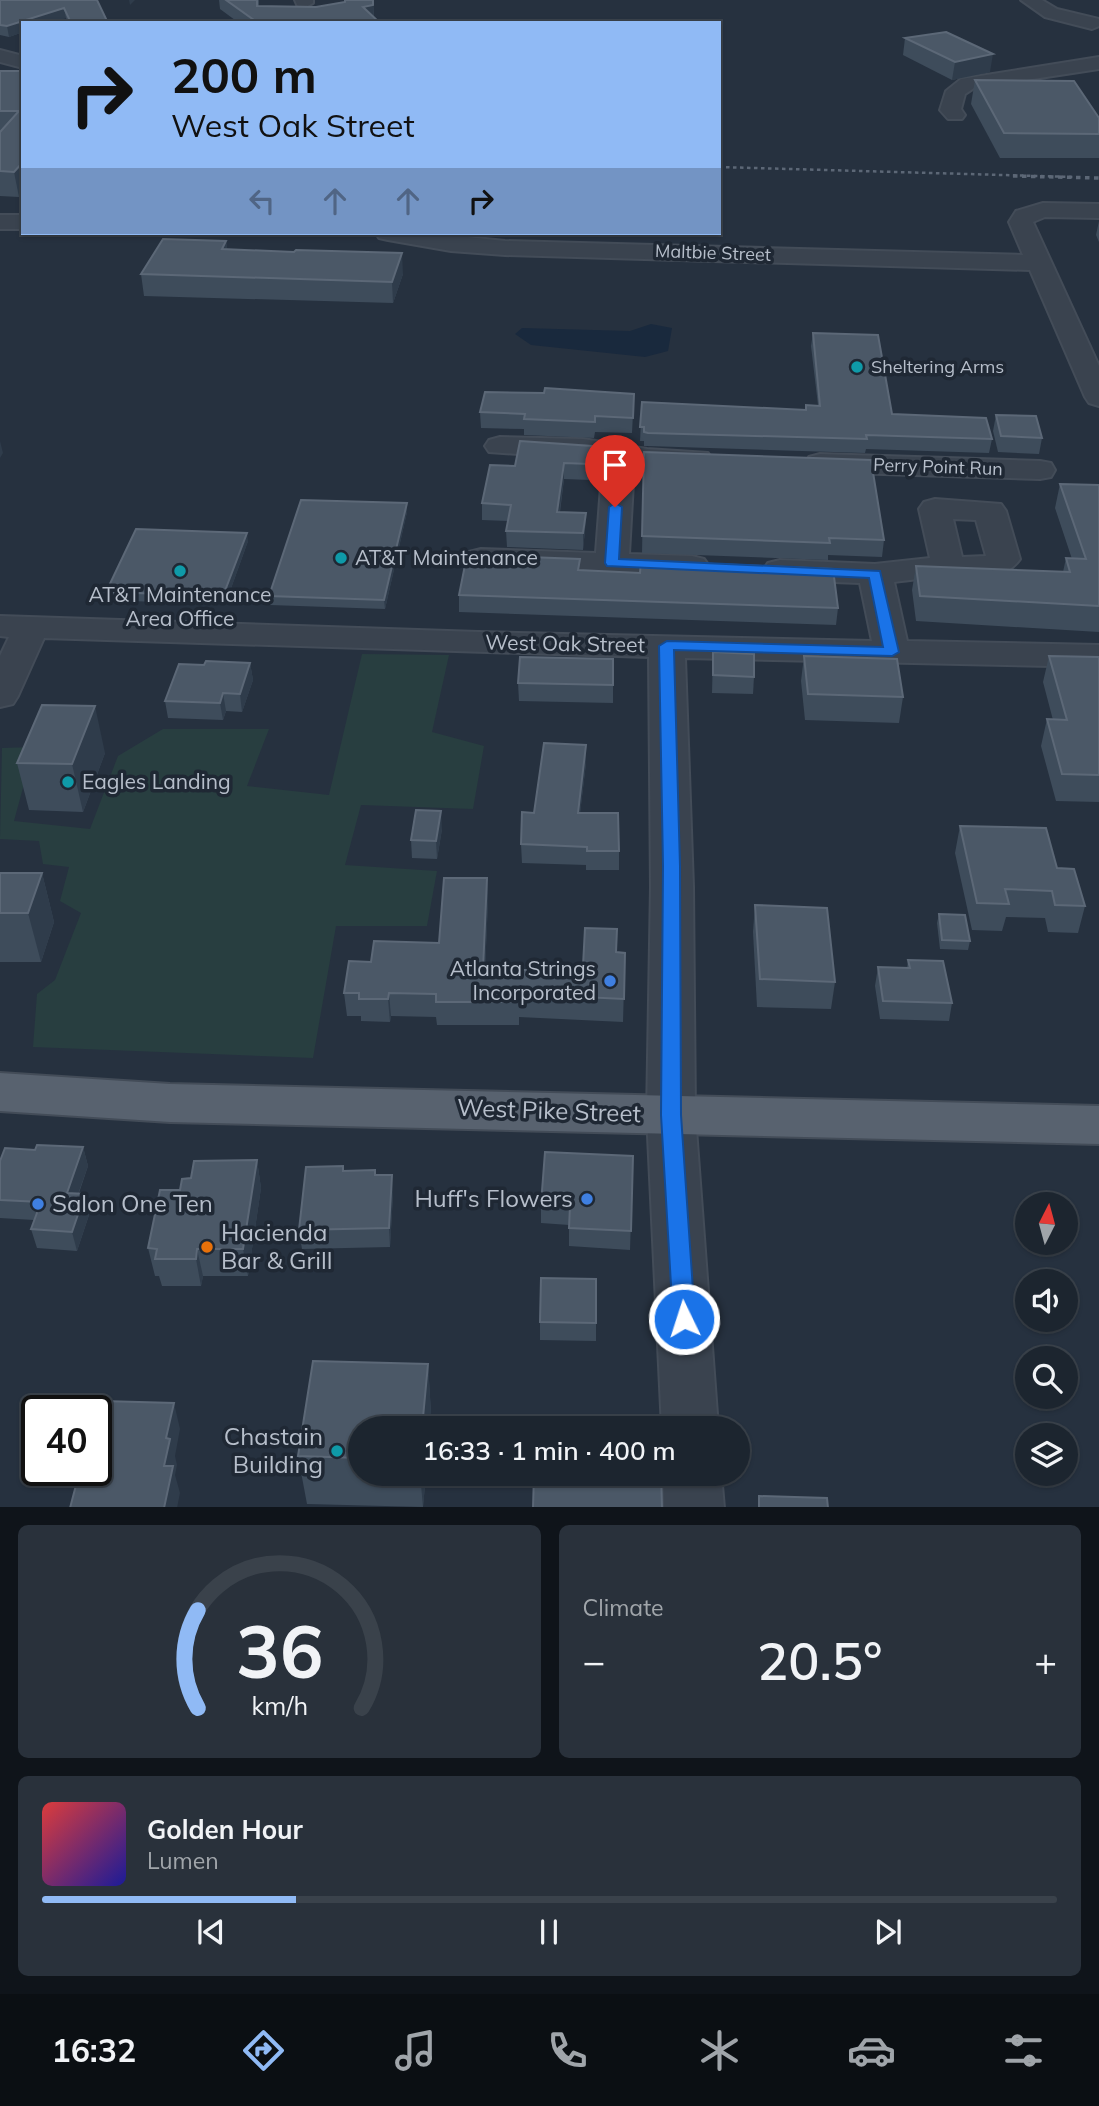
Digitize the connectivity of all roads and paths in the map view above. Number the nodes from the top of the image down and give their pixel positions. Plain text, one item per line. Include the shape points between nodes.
1 (1030, 0) edge
2 (1092, 23) dead end
3 (0, 56) edge
4 (21, 61) edge
5 (1099, 63) edge
6 (956, 115) dead end
7 (1099, 211) edge
8 (0, 222) edge
9 (21, 222) edge
10 (398, 235) edge
11 (1038, 263) junction
12 (1099, 397) edge
13 (500, 446) dead end
14 (619, 454) junction
15 (730, 460) edge
16 (785, 462) edge
17 (1040, 470) dead end
18 (481, 559) dead end
19 (612, 563) junction
20 (948, 566) edge
21 (875, 574) junction
22 (15, 626) edge
23 (667, 646) junction
24 (892, 652) junction
25 (1099, 656) edge
26 (0, 696) edge
27 (0, 1092) edge
28 (671, 1115) junction
29 (1099, 1125) edge
30 (689, 1416) edge
31 (693, 1486) edge
32 (694, 1507) edge

1 - 2 street via 1051,13
3 - 4 street
5 - 6 street via 968,83 956,91 950,110
7 - 11 street via 1050,209 1024,216 1021,222
8 - 9 street
10 - 11 street, Maltbie Street via 495,247
11 - 12 street via 1078,324
13 - 14 street via 583,448
14 - 15 street
14 - 19 street
16 - 17 street, Perry Point Run
18 - 19 street
19 - 21 street
20 - 21 street
21 - 24 street
22 - 23 street, West Oak Street
22 - 26 street
23 - 24 street, West Oak Street
23 - 28 street
24 - 25 street, West Oak Street
27 - 28 main road, West Pike Street via 170,1103
28 - 29 main road, West Pike Street
28 - 30 street
31 - 32 street

